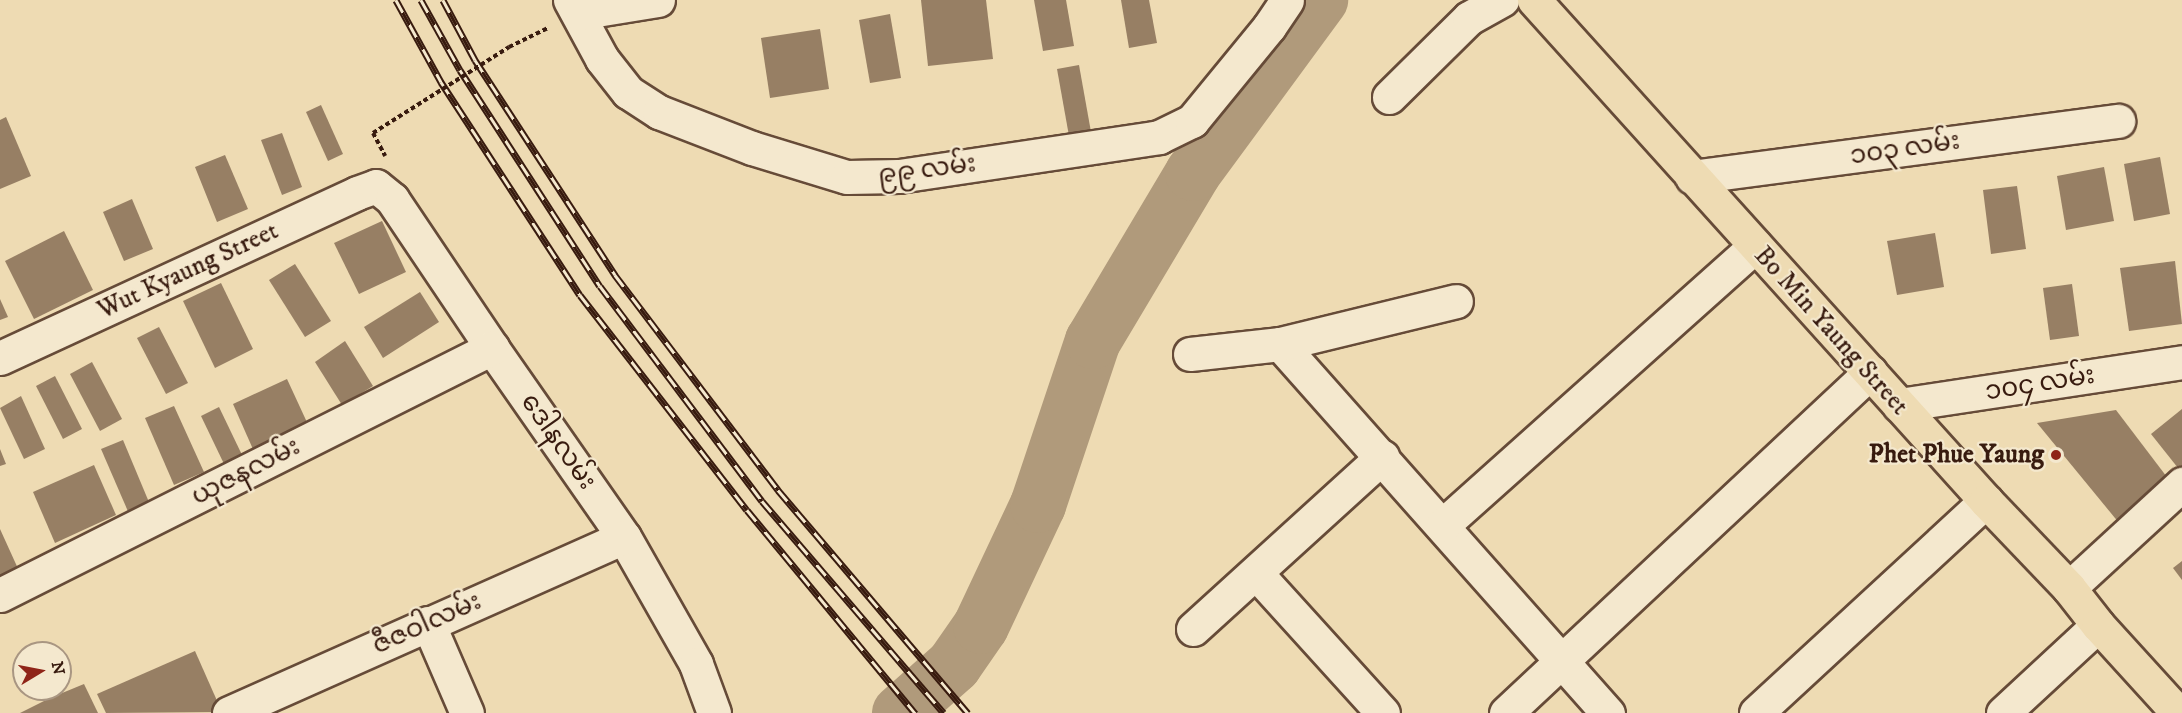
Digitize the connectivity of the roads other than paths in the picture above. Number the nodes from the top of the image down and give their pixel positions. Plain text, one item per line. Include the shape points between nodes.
1 (1287, 0) edge
2 (1502, 0) edge
3 (1534, 0) edge
4 (647, 1) edge
5 (574, 6) edge
6 (1389, 97) dead end
7 (2118, 121) dead end
8 (1692, 177) junction
9 (376, 186) joint
10 (1755, 246) junction
11 (1456, 301) dead end
12 (1280, 344) junction
13 (492, 348) junction
14 (1190, 354) dead end
15 (0, 358) edge
16 (2182, 362) edge
17 (1869, 372) junction
18 (1899, 405) junction
19 (1382, 457) junction
20 (2182, 484) edge
21 (1986, 501) junction
22 (1443, 525) junction
23 (624, 537) junction
24 (1256, 573) junction
25 (2069, 588) junction
26 (0, 596) edge
27 (428, 624) junction
28 (2098, 625) junction
29 (1193, 628) dead end
30 (1561, 660) junction
31 (230, 713) edge
32 (467, 713) edge
33 (714, 713) edge
34 (1383, 713) edge
35 (1506, 713) edge
36 (1608, 713) edge
37 (1756, 713) edge
38 (2003, 713) edge
39 (2178, 713) edge

1 - 5 street, ၉၉ လမ်း via 1192,121 1159,137 899,176 847,177 752,148 658,112 628,92 602,59
2 - 6 street via 1469,18
3 - 8 main road, Bo Min Yaung Street
4 - 5 street
7 - 8 street, ၁၀၃ လမ်း
8 - 10 main road, Bo Min Yaung Street
9 - 13 street, ဒေါနလမ်း via 392,199
9 - 15 street, Wut Kyaung Street
10 - 17 main road, Bo Min Yaung Street
10 - 22 street
11 - 12 street
12 - 14 street
12 - 19 street
13 - 23 street, ဒေါနလမ်း
13 - 26 street, ယုဇနလမ်း
16 - 18 street, ၁၀၄ လမ်း
17 - 18 main road, Bo Min Yaung Street
17 - 30 street
18 - 21 main road, Bo Min Yaung Street
19 - 22 street
19 - 24 street
20 - 25 street
21 - 25 main road, Bo Min Yaung Street
21 - 37 street
22 - 30 street
23 - 27 street, ဇီဇဝါလမ်း
23 - 33 street, ဒေါနလမ်း via 696,664
24 - 29 street
24 - 34 street
25 - 28 main road, Bo Min Yaung Street
27 - 31 street, ဇီဇဝါလမ်း
27 - 32 street
28 - 38 street
28 - 39 main road, Bo Min Yaung Street
30 - 35 street
30 - 36 street

